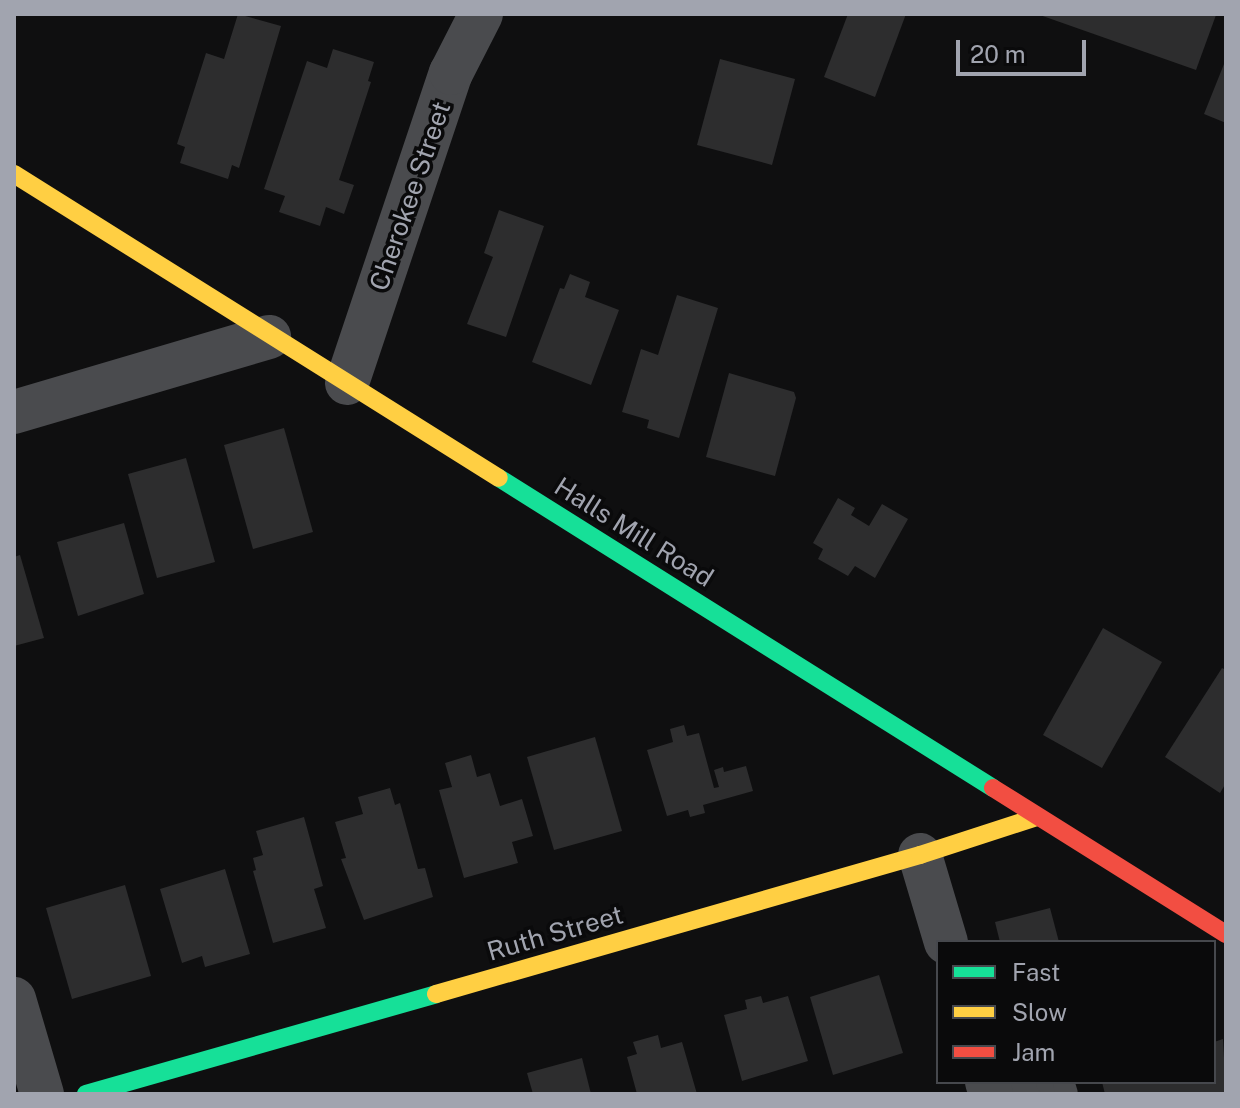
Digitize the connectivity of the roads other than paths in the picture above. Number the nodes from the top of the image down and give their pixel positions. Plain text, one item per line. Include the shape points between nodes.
1 (481, 14) edge
2 (14, 174) edge
3 (269, 337) junction
4 (347, 383) junction
5 (14, 412) edge
6 (1037, 817) junction
7 (920, 855) junction
8 (1226, 934) edge
9 (945, 940) edge
10 (14, 999) edge
11 (1043, 1084) edge
12 (42, 1094) edge
13 (86, 1094) edge
14 (1000, 1094) edge

1 - 4 street, Cherokee Street via 451,73
2 - 3 street, Halls Mill Road
3 - 4 street, Halls Mill Road
3 - 5 street
4 - 6 street, Halls Mill Road
6 - 7 street, Ruth Street
6 - 8 street, Halls Mill Road
7 - 9 street
7 - 13 street, Ruth Street
10 - 12 street
11 - 14 lane

